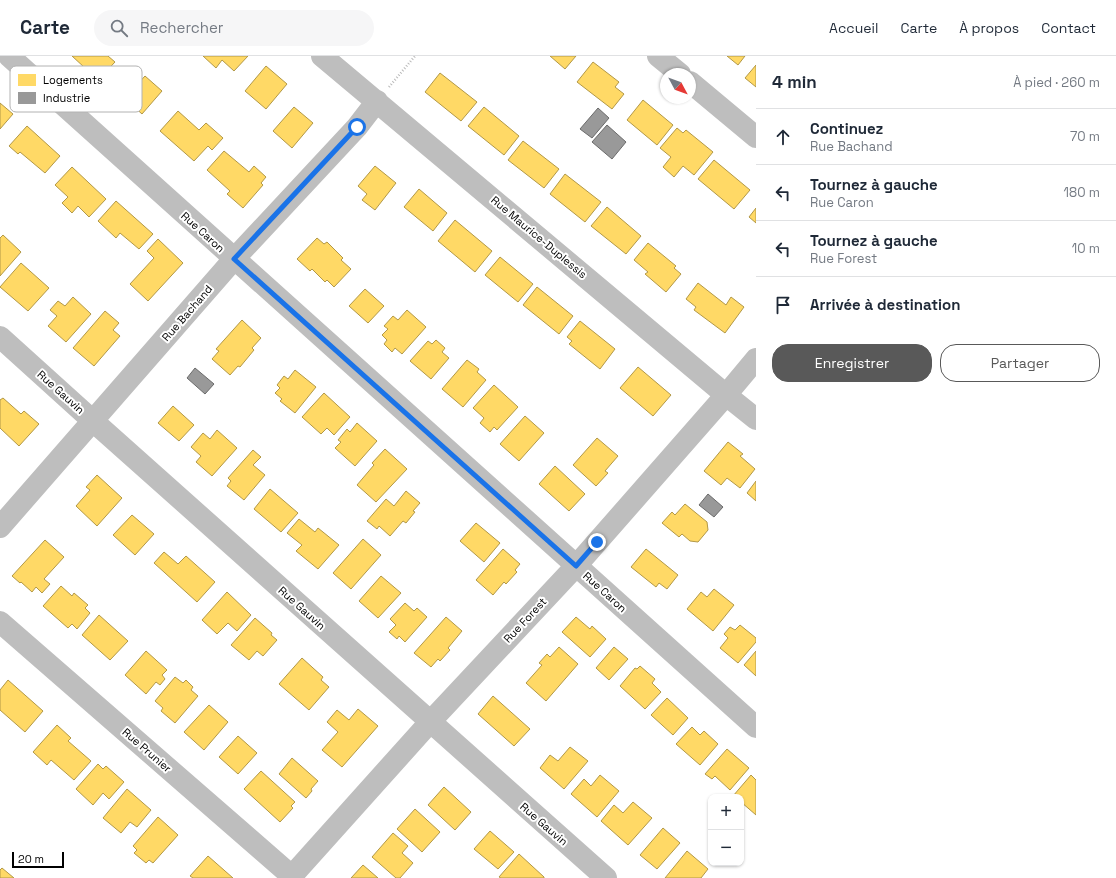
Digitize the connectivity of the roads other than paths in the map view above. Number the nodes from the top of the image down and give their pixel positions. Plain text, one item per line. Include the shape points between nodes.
1 (9, 56) edge
2 (322, 56) edge
3 (658, 56) edge
4 (20, 66) edge
5 (673, 68) edge
6 (696, 87) edge
7 (377, 101) junction
8 (71, 112) edge
9 (756, 137) edge
10 (234, 259) junction
11 (0, 337) edge
12 (756, 359) edge
13 (726, 395) junction
14 (756, 419) edge
15 (92, 421) junction
16 (0, 527) edge
17 (576, 566) junction
18 (0, 622) edge
19 (430, 722) junction
20 (756, 727) edge
21 (292, 877) edge
22 (606, 878) edge

1 - 4 street, Rue Caron
2 - 7 street, Rue Maurice-Duplessis
3 - 5 street
6 - 9 street
7 - 10 street, Rue Bachand via 357,127
7 - 13 street, Rue Maurice-Duplessis
8 - 10 street, Rue Caron
10 - 15 street, Rue Bachand
10 - 17 street, Rue Caron
11 - 15 street, Rue Gauvin
12 - 13 street, Rue Forest
13 - 14 street, Rue Maurice-Duplessis
13 - 17 street, Rue Forest
15 - 16 street, Rue Bachand
15 - 19 street, Rue Gauvin
17 - 19 street, Rue Forest
17 - 20 street, Rue Caron
18 - 21 street, Rue Prunier
19 - 21 street, Rue Forest
19 - 22 street, Rue Gauvin

